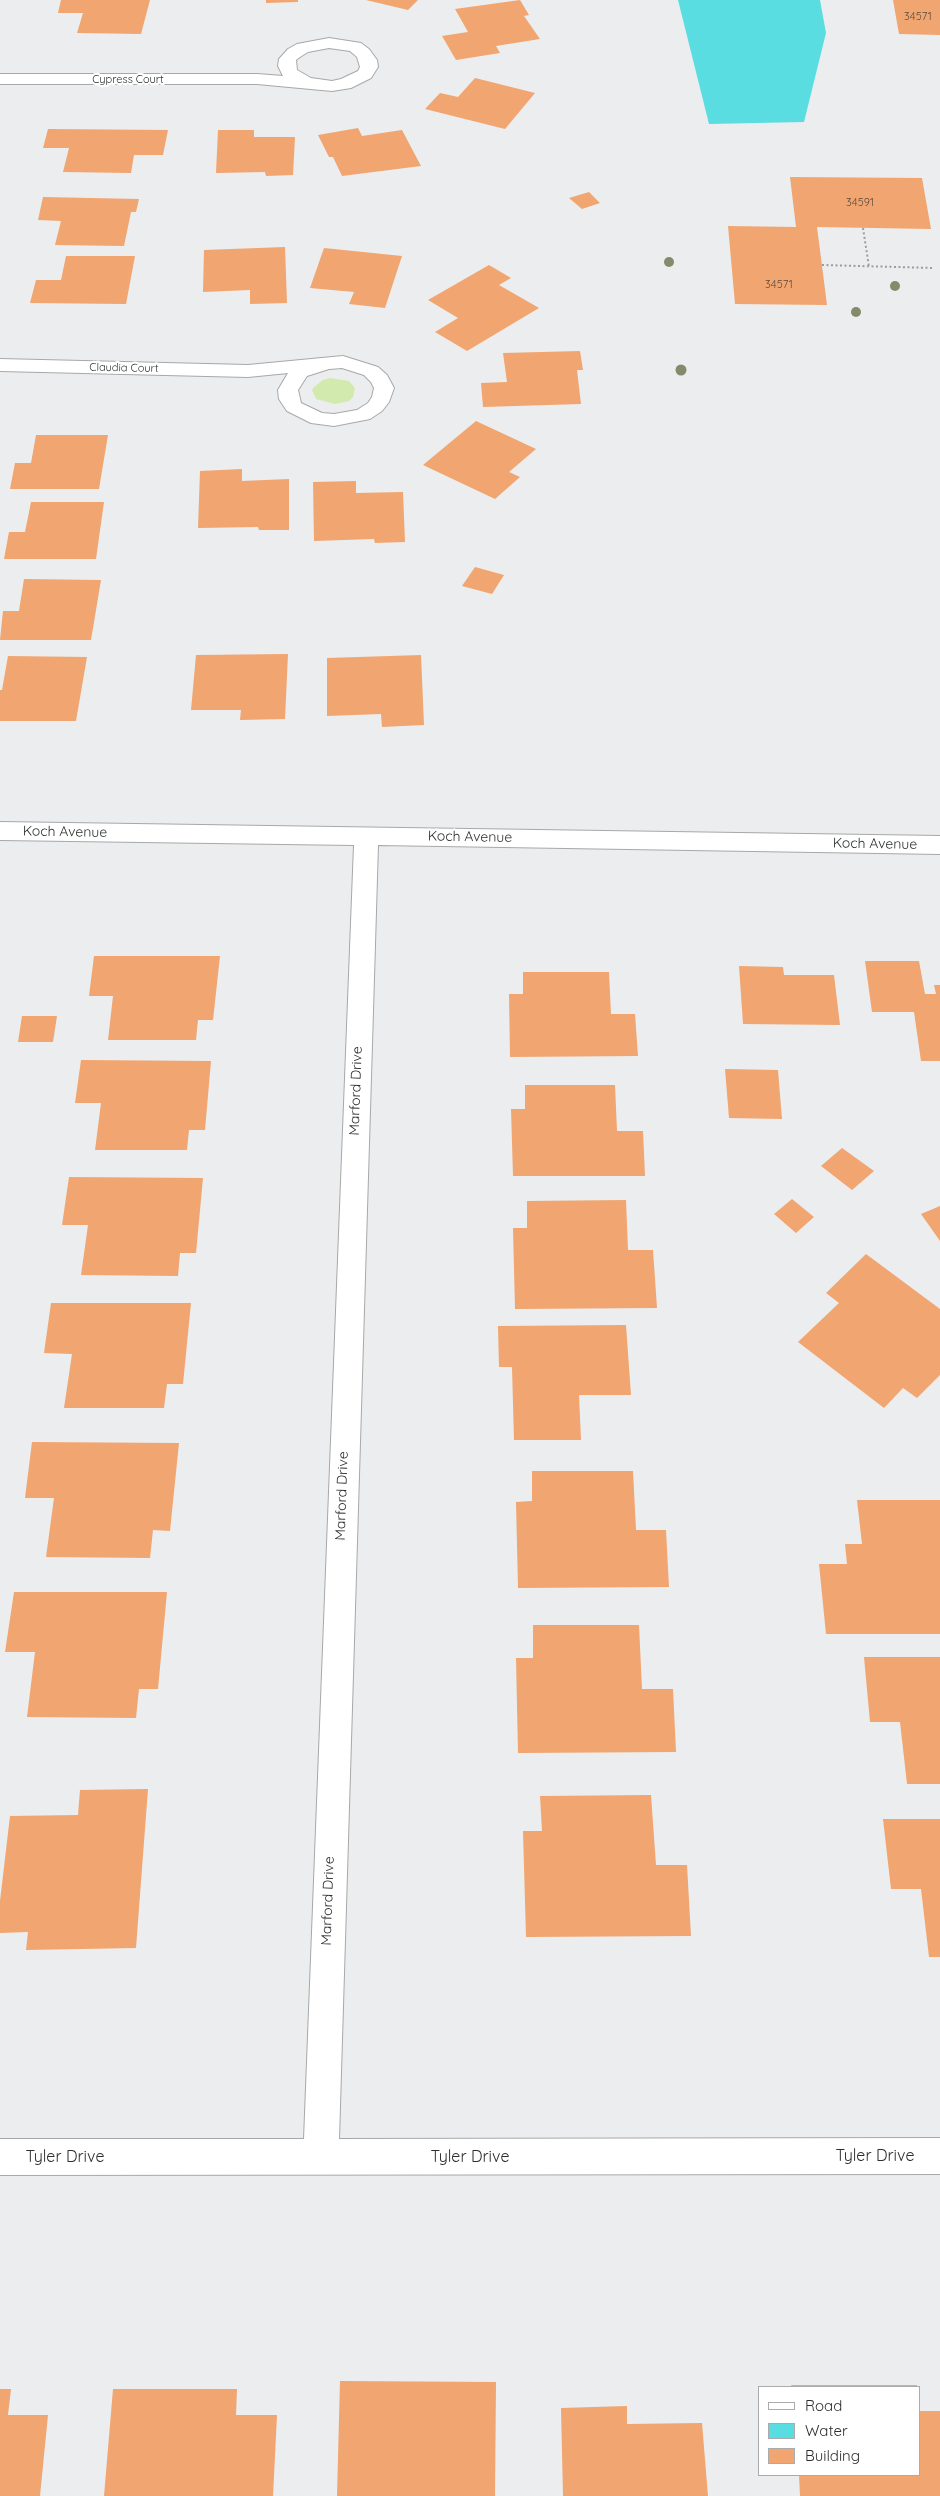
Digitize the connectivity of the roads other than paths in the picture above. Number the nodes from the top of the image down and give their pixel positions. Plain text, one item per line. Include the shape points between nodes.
1 (288, 59) junction
2 (0, 79) edge
3 (257, 79) junction
4 (307, 83) junction
5 (327, 363) junction
6 (0, 366) edge
7 (248, 371) junction
8 (289, 399) junction
9 (0, 831) edge
10 (366, 835) junction
11 (940, 845) edge
12 (940, 2156) edge
13 (0, 2157) edge
14 (321, 2158) junction

1 - 3 street, Cypress Court
1 - 4 street via 290,73
1 - 4 street, Cypress Court via 303,48 329,43 354,48 364,53 368,60 365,74 345,84 319,86
2 - 3 street, Cypress Court
3 - 4 street, Cypress Court
5 - 7 street, Claudia Court
5 - 8 street, Claudia Court via 312,366 292,380
5 - 8 street, Claudia Court via 343,362 371,371 380,379 384,388 375,408 334,420 318,419 294,408
6 - 7 street, Claudia Court
7 - 8 street, Claudia Court via 268,378
9 - 10 street, Koch Avenue
10 - 11 street, Koch Avenue
10 - 14 street, Marford Drive
12 - 14 street, Tyler Drive
13 - 14 street, Tyler Drive

